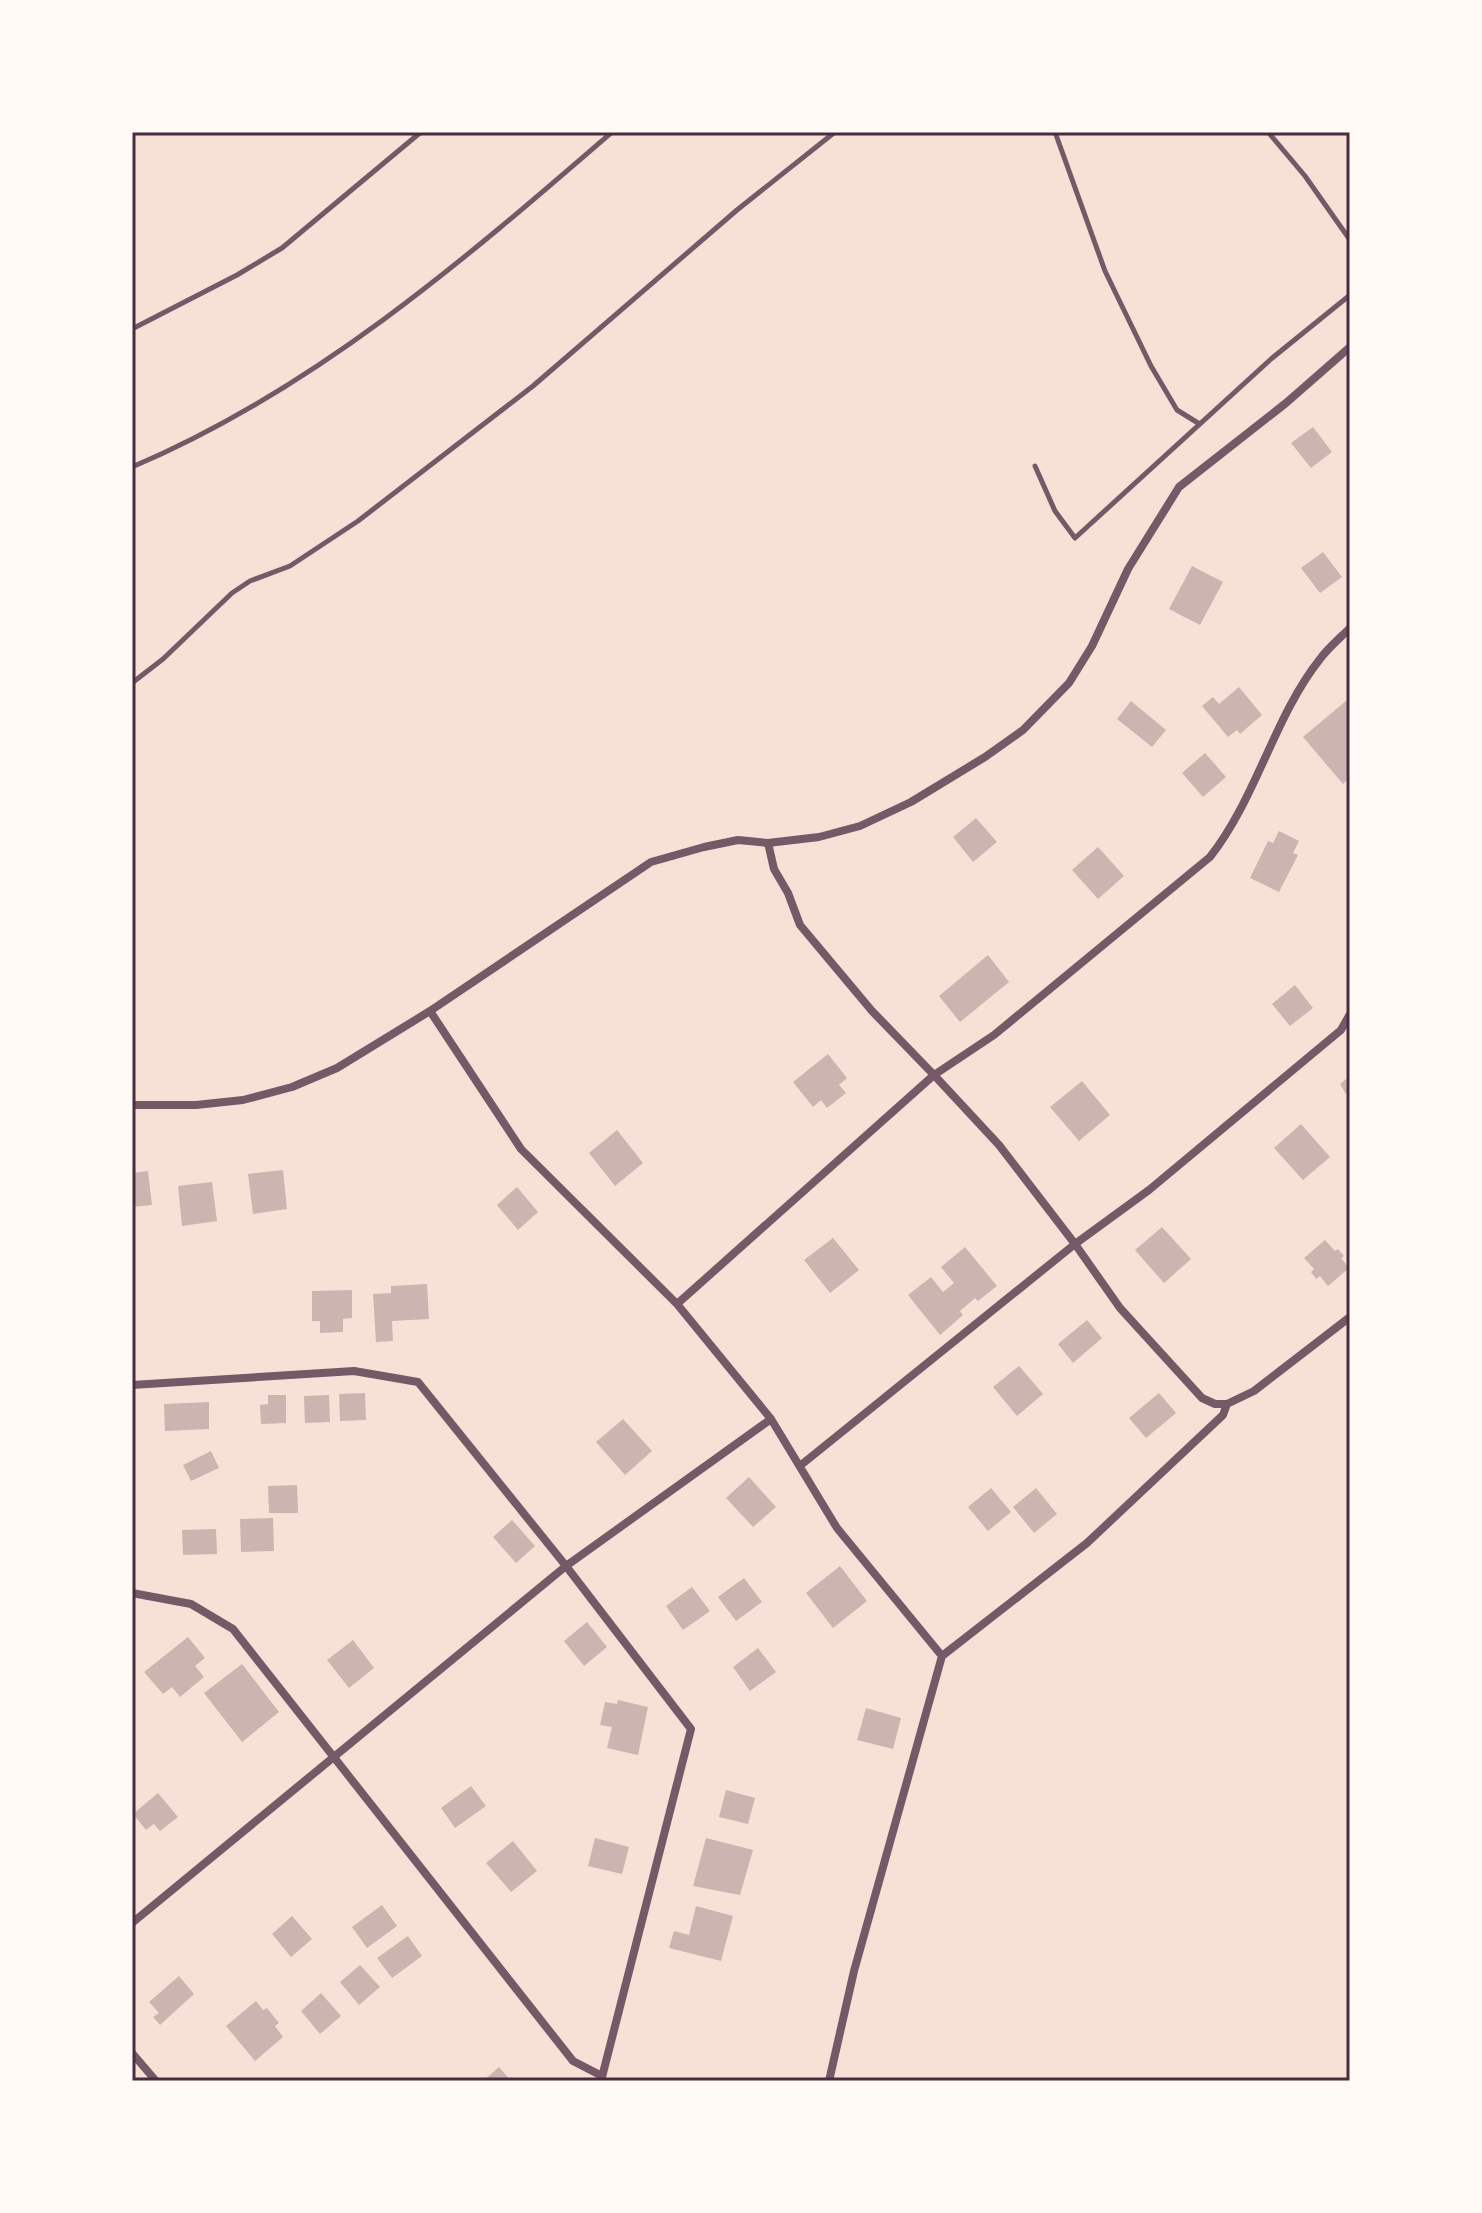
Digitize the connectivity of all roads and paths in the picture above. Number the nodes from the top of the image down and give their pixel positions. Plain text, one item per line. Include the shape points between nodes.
1 (421, 132) edge
2 (612, 132) edge
3 (835, 132) edge
4 (1055, 132) edge
5 (1268, 132) edge
6 (1350, 240) edge
7 (1350, 295) edge
8 (132, 329) edge
9 (1350, 347) edge
10 (1198, 423) junction
11 (1035, 466) dead end
12 (132, 467) edge
13 (1350, 628) edge
14 (132, 683) edge
15 (768, 843) junction
16 (430, 1011) junction
17 (1350, 1014) edge
18 (934, 1075) junction
19 (132, 1105) edge
20 (1075, 1244) junction
21 (677, 1304) junction
22 (1350, 1317) edge
23 (132, 1385) edge
24 (1227, 1404) junction
25 (771, 1419) junction
26 (801, 1465) junction
27 (566, 1566) junction
28 (132, 1593) edge
29 (942, 1656) junction
30 (333, 1758) junction
31 (132, 1923) edge
32 (132, 2053) edge
33 (602, 2078) edge
34 (151, 2079) edge
35 (829, 2081) edge

1 - 8 lane via 282,248
2 - 12 lane via 494,234 321,366
3 - 14 lane via 533,386 358,521 290,566 232,593
4 - 10 lane via 1105,271 1144,352 1177,410
5 - 6 lane
7 - 10 lane
9 - 15 street via 1179,487 1128,569 1069,683 1023,730 911,802 860,826
10 - 11 lane via 1075,538 1055,511
13 - 18 street via 1300,688 1230,831 1210,857 994,1035
15 - 16 street via 738,840 651,862
15 - 18 street via 800,925
16 - 19 street via 337,1068 292,1087 243,1100
16 - 21 street via 521,1149
17 - 20 street via 1341,1030 1161,1180
18 - 20 street via 999,1145
18 - 21 street
20 - 24 street via 1120,1308 1193,1389 1215,1404
20 - 26 street
21 - 25 street
22 - 24 street via 1254,1391
23 - 27 street via 354,1371 418,1382
24 - 29 street via 1223,1415 1087,1543
25 - 26 street
25 - 27 street
26 - 29 street via 837,1528
27 - 30 street
27 - 33 street via 691,1729
28 - 30 street via 191,1604 233,1629
29 - 35 street via 854,1971
30 - 31 street
30 - 33 street via 573,2061
32 - 34 street

